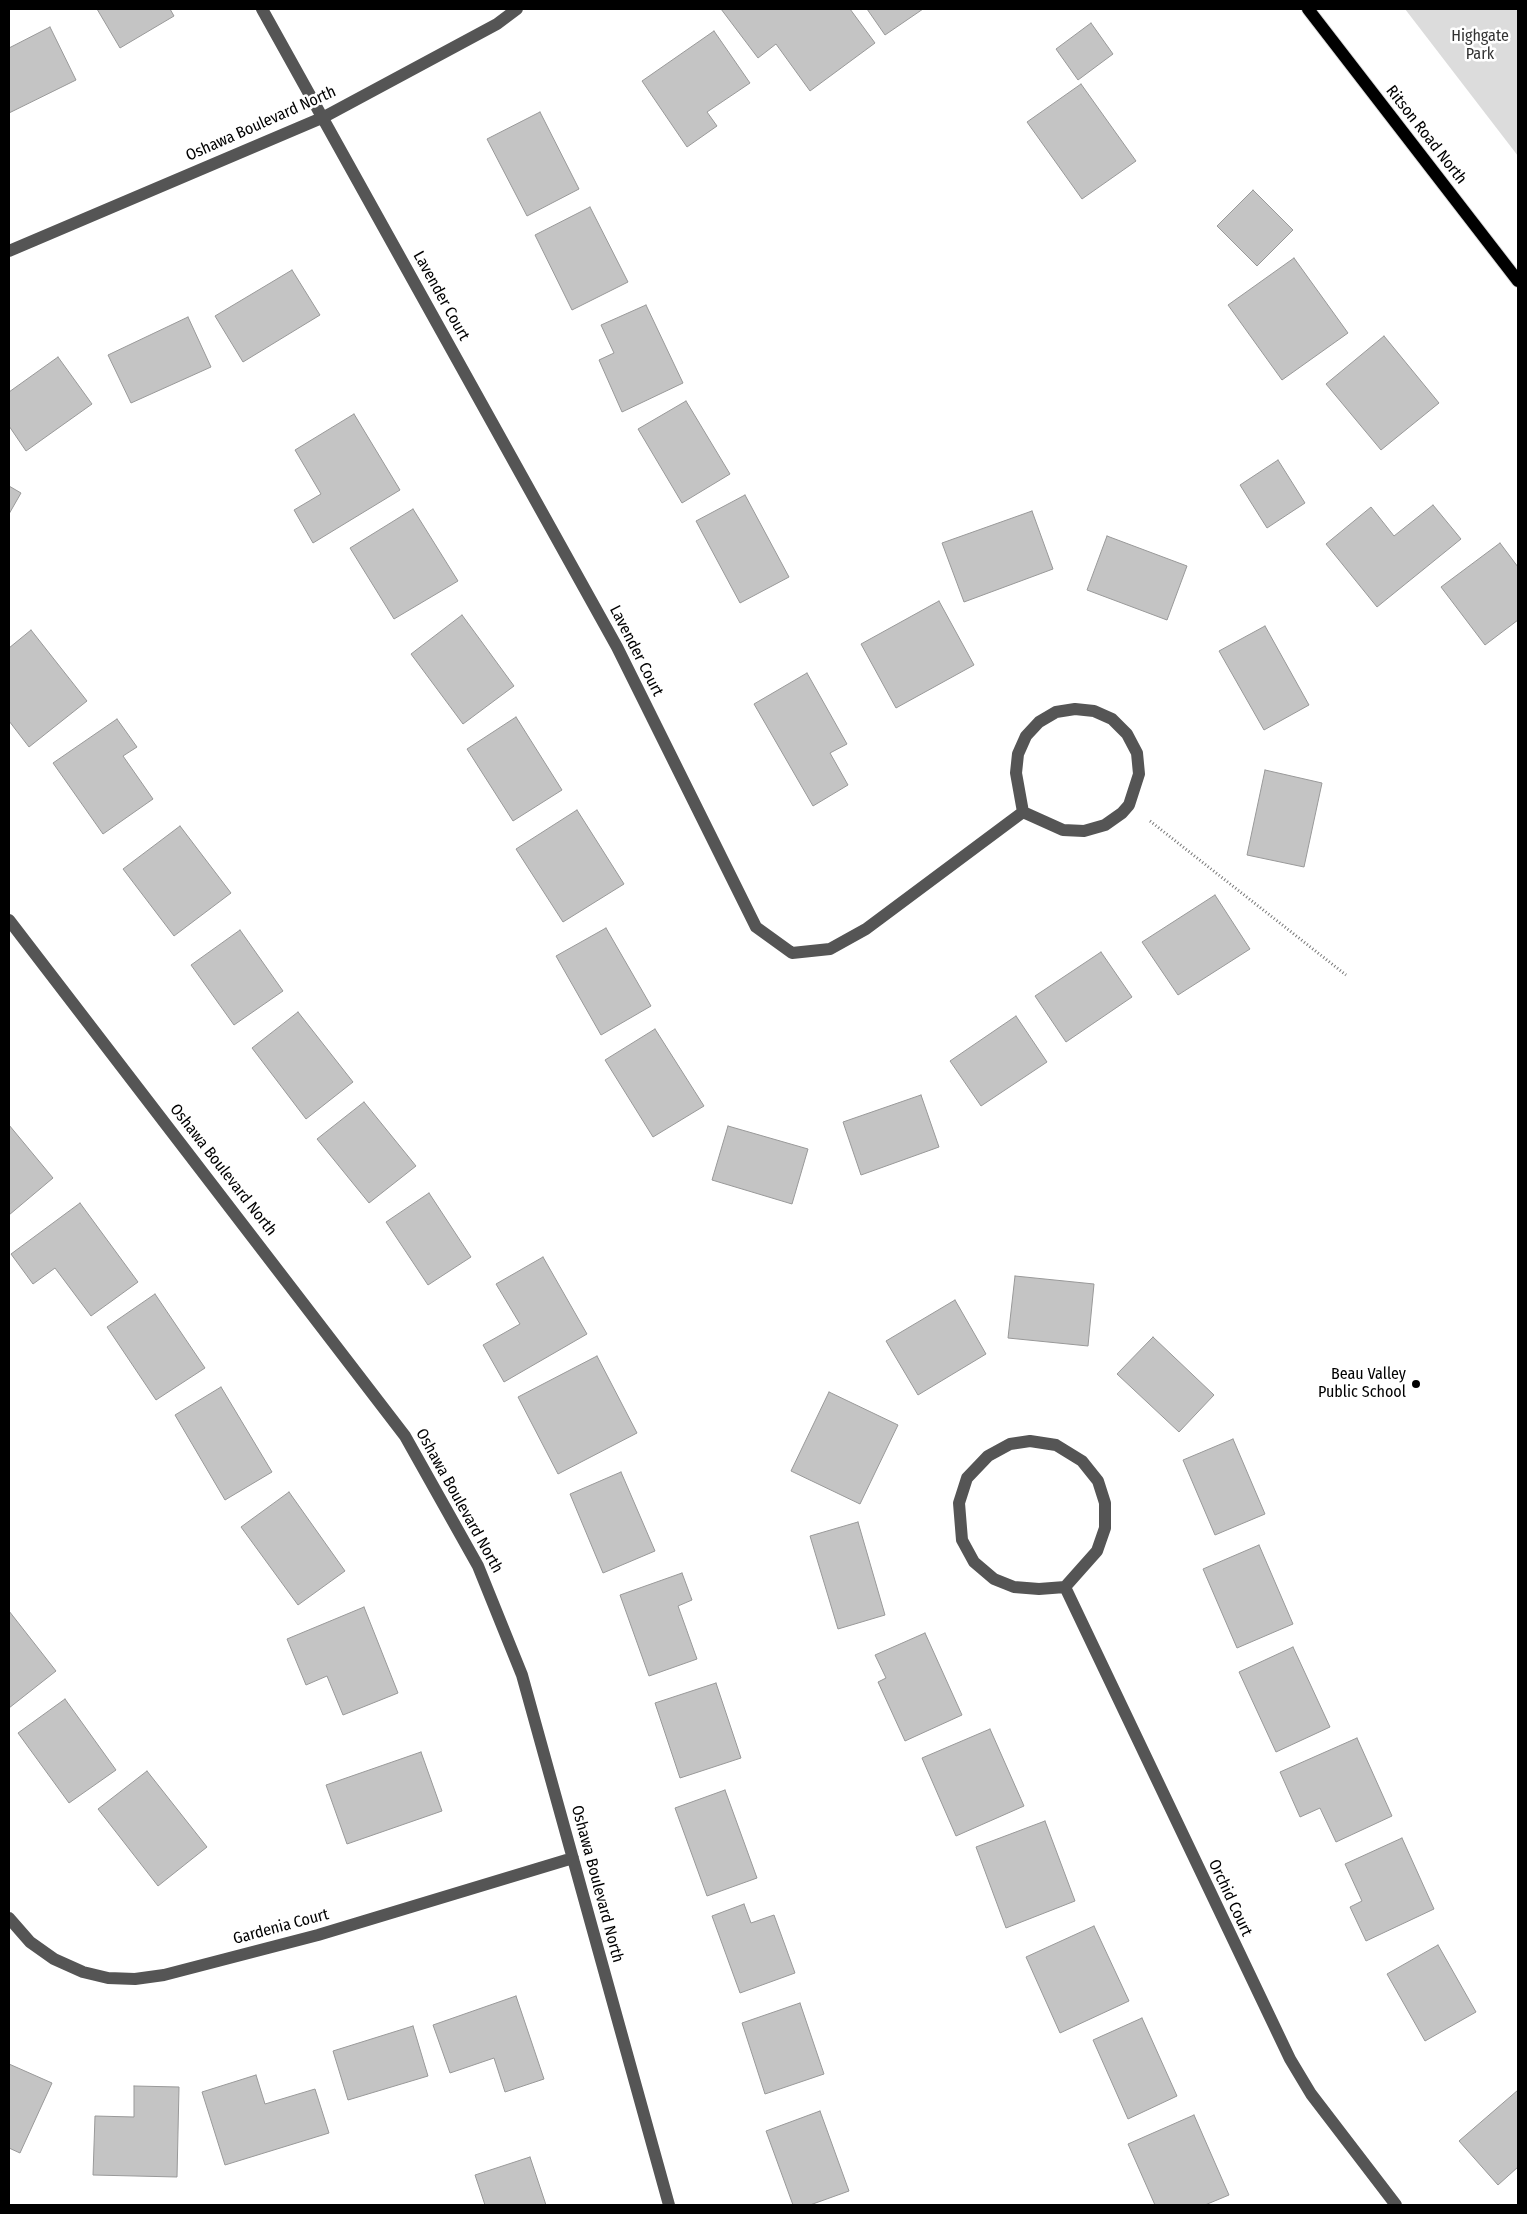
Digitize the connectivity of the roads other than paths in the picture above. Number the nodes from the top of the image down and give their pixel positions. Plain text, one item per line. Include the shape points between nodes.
1 (262, 9) edge
2 (517, 9) edge
3 (1308, 9) edge
4 (324, 117) junction
5 (9, 251) edge
6 (1518, 281) edge
7 (1023, 812) junction
8 (9, 920) edge
9 (1066, 1587) junction
10 (573, 1858) junction
11 (9, 1918) edge
12 (669, 2205) edge
13 (1396, 2205) edge

1 - 4 street, Lavender Court
2 - 4 street, Oshawa Boulevard North via 497,24
3 - 6 main road, Ritson Road North
4 - 5 street, Oshawa Boulevard North
4 - 7 street, Lavender Court via 617,647 756,927 792,953 830,949 866,929
7 - 7 street via 1063,830 1084,831 1104,825 1129,805 1139,774 1137,753 1127,734 1112,719 1094,711 1056,712 1039,722 1026,736 1018,754 1016,772
8 - 10 street, Oshawa Boulevard North via 405,1436 478,1566 522,1675
9 - 9 street via 1097,1551 1105,1528 1105,1503 1098,1481 1082,1460 1056,1445 1030,1441 1010,1444 988,1456 968,1478 959,1503 962,1540 974,1562 994,1579 1014,1587
9 - 13 street, Orchid Court via 1290,2059 1311,2094
10 - 11 street, Gardenia Court via 318,1935 172,1973 135,1979 108,1978 83,1972 54,1959 30,1942
10 - 12 street, Oshawa Boulevard North

